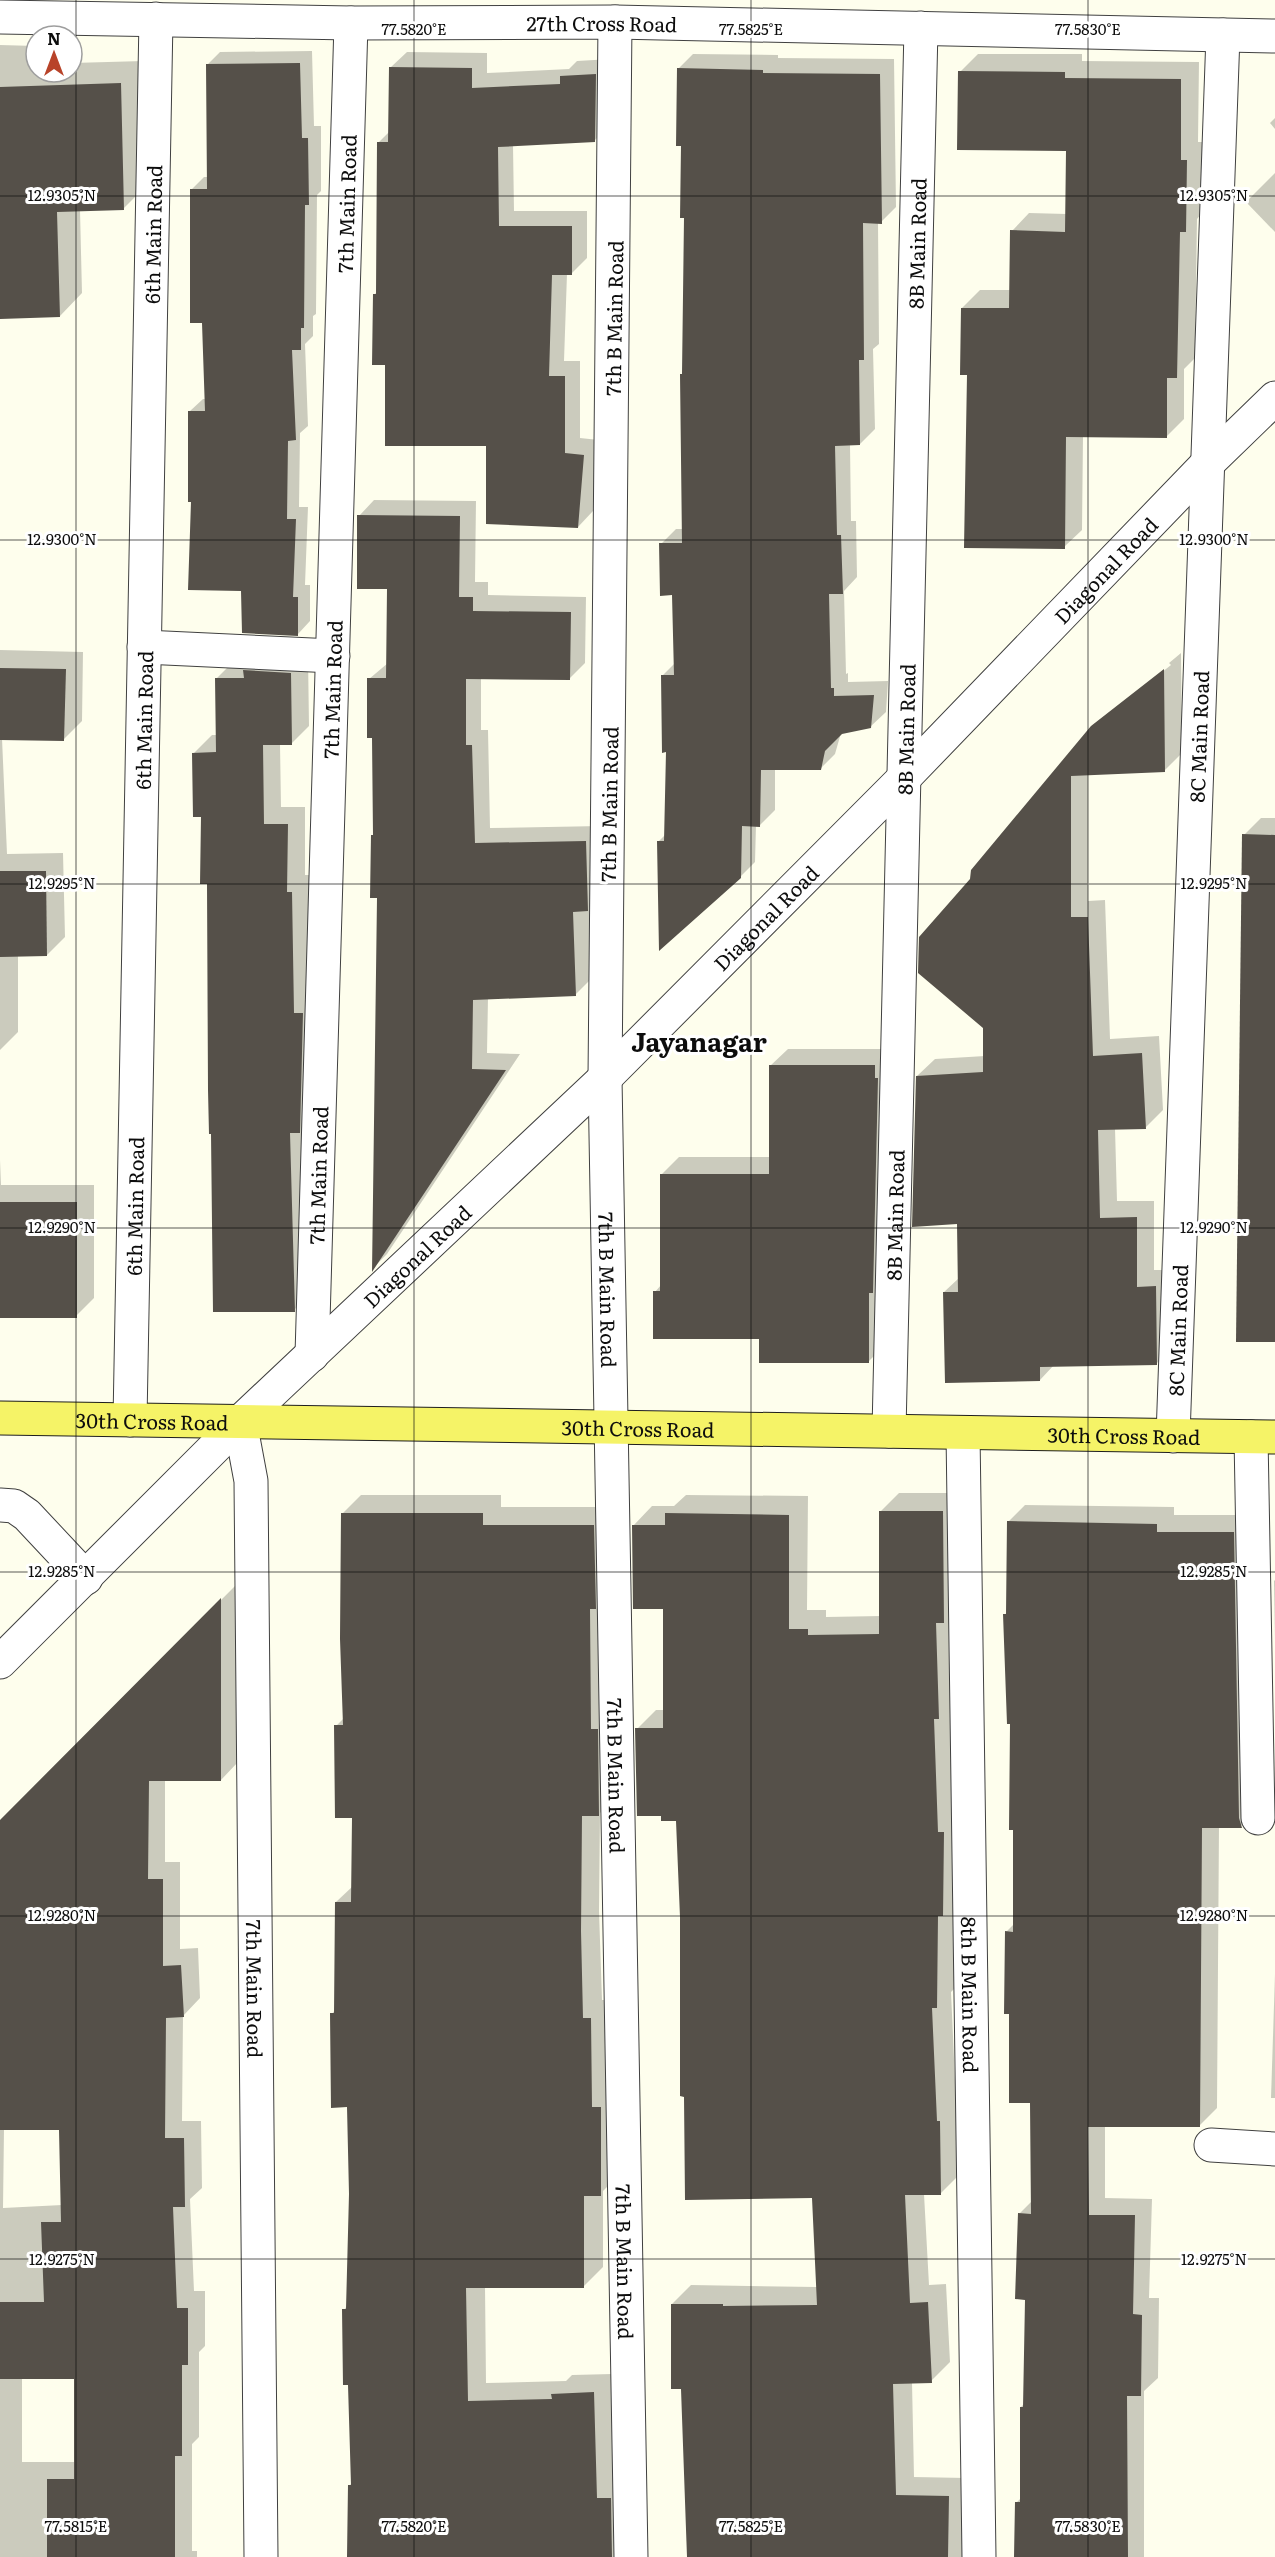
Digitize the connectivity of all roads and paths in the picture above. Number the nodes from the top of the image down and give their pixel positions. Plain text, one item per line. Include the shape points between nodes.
1 (0, 17) edge
2 (156, 19) junction
3 (615, 22) junction
4 (351, 23) junction
5 (921, 28) junction
6 (1223, 35) junction
7 (1275, 36) edge
8 (1275, 398) edge
9 (1206, 465) junction
10 (144, 647) junction
11 (333, 656) junction
12 (902, 780) junction
13 (605, 1078) junction
14 (312, 1355) junction
15 (0, 1418) edge
16 (130, 1420) junction
17 (240, 1422) junction
18 (612, 1427) junction
19 (889, 1431) junction
20 (963, 1433) junction
21 (1173, 1436) junction
22 (1263, 1437) edge
23 (0, 1505) edge
24 (86, 1578) junction
25 (0, 1662) edge
26 (1258, 1818) dead end
27 (1211, 2145) dead end
28 (1275, 2149) edge
29 (261, 2557) edge
30 (632, 2557) edge
31 (979, 2557) edge

1 - 2 street, 27th Cross Road
2 - 4 street, 27th Cross Road
2 - 10 street, 6th Main Road
3 - 4 street, 27th Cross Road
3 - 5 street, 27th Cross Road
3 - 13 street, 7th B Main Road
4 - 11 street, 7th Main Road
5 - 6 street, 27th Cross Road
5 - 12 street, 8B Main Road
6 - 7 street, 27th Cross Road
6 - 9 street, 8C Main Road
8 - 9 street, Diagonal Road
9 - 12 street, Diagonal Road
9 - 21 street, 8C Main Road
10 - 11 street
10 - 16 street, 6th Main Road
11 - 14 street, 7th Main Road
12 - 13 street, Diagonal Road
12 - 19 street, 8B Main Road
13 - 14 street, Diagonal Road
13 - 18 street, 7th B Main Road
14 - 17 street, Diagonal Road
15 - 16 main road, 30th Cross Road
16 - 17 main road, 30th Cross Road
17 - 18 main road, 30th Cross Road
17 - 24 street, Diagonal Road
17 - 29 street, 7th Main Road via 251,1481
18 - 19 main road, 30th Cross Road
18 - 30 street, 7th B Main Road
19 - 20 main road, 30th Cross Road
20 - 21 main road, 30th Cross Road
20 - 31 street, 8th B Main Road
21 - 22 main road, 30th Cross Road
22 - 26 street
23 - 24 street via 14,1506 27,1515
24 - 25 street, Diagonal Road
27 - 28 street

